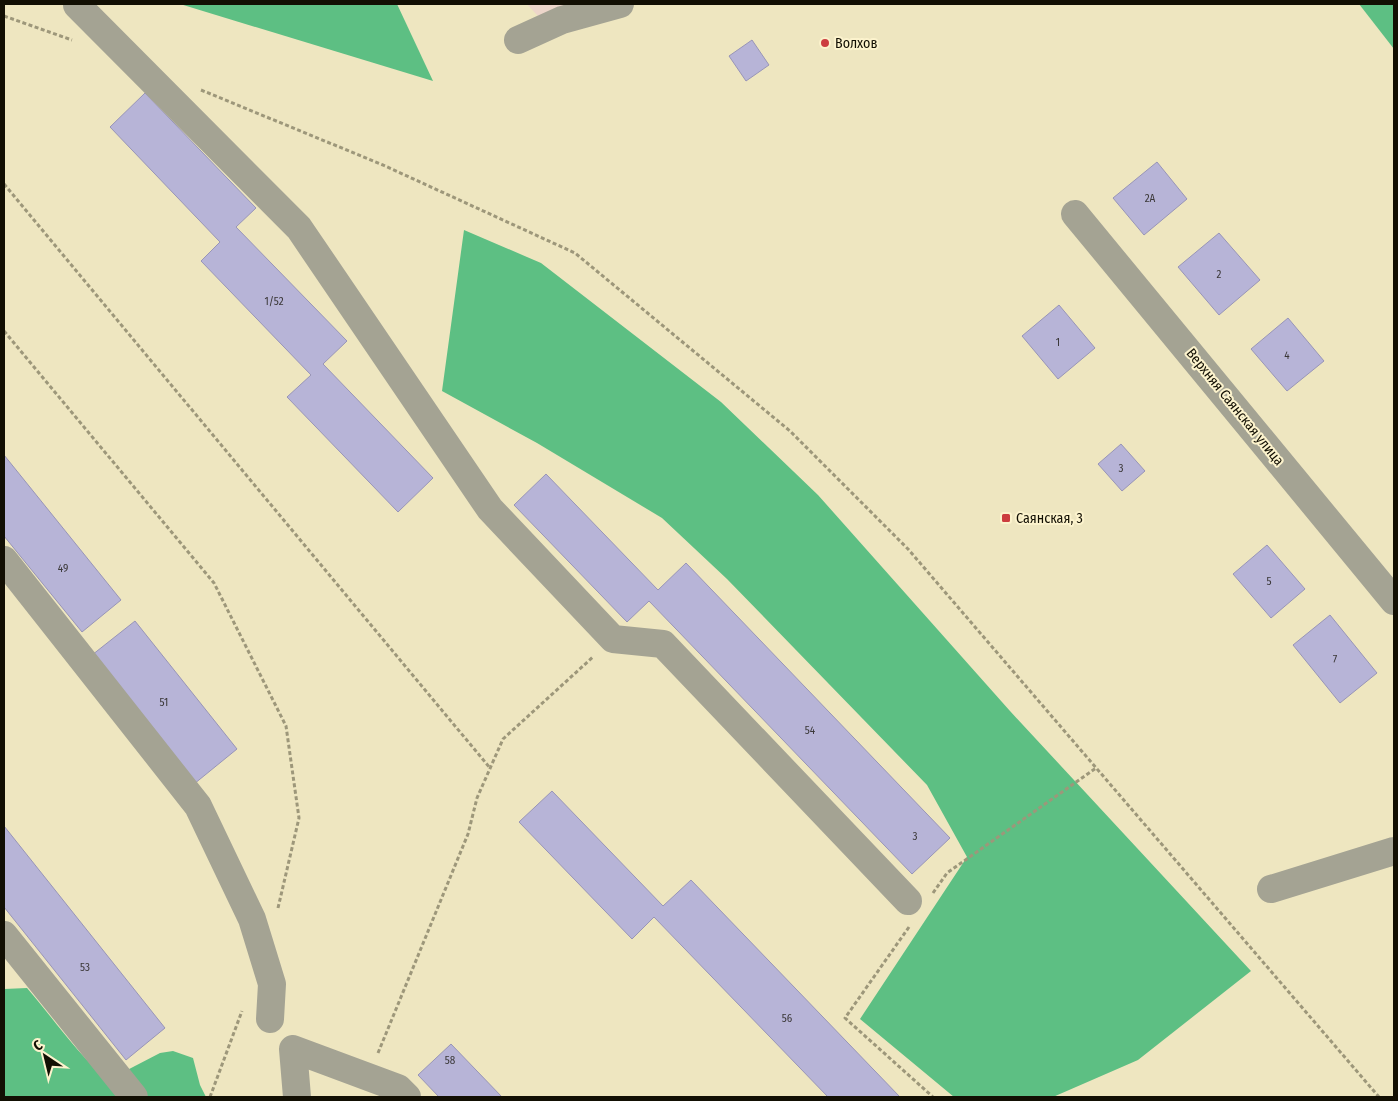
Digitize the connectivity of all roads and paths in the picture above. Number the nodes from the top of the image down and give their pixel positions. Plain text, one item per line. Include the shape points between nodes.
1 (78, 4) edge
2 (620, 4) edge
3 (4, 16) edge
4 (518, 40) dead end
5 (79, 43) dead end
6 (199, 89) dead end
7 (4, 184) edge
8 (1075, 214) dead end
9 (4, 330) edge
10 (4, 560) edge
11 (1394, 601) edge
12 (613, 639) junction
13 (490, 768) junction
14 (1096, 768) junction
15 (1394, 851) edge
16 (1271, 889) dead end
17 (917, 906) junction
18 (276, 914) dead end
19 (4, 935) edge
20 (243, 1008) dead end
21 (270, 1019) dead end
22 (368, 1077) junction
23 (134, 1097) edge
24 (210, 1097) edge
25 (297, 1097) edge
26 (406, 1097) edge
27 (933, 1097) edge
28 (1379, 1097) edge

1 - 12 street via 299,228 490,509
2 - 4 street via 562,20
3 - 5 path
6 - 14 path via 383,164 575,253 790,431 908,549
7 - 13 path
8 - 11 street, Верхняя Саянская улица
9 - 18 path via 214,583 286,726 299,818
10 - 21 street via 198,806 252,919 272,984
12 - 13 path via 503,740
12 - 17 street via 663,644
13 - 22 path via 477,798 468,834
14 - 17 path via 947,872
14 - 28 path
15 - 16 street
17 - 27 path via 845,1018
19 - 23 street
20 - 24 path
22 - 25 street via 293,1049
22 - 26 street via 398,1088

